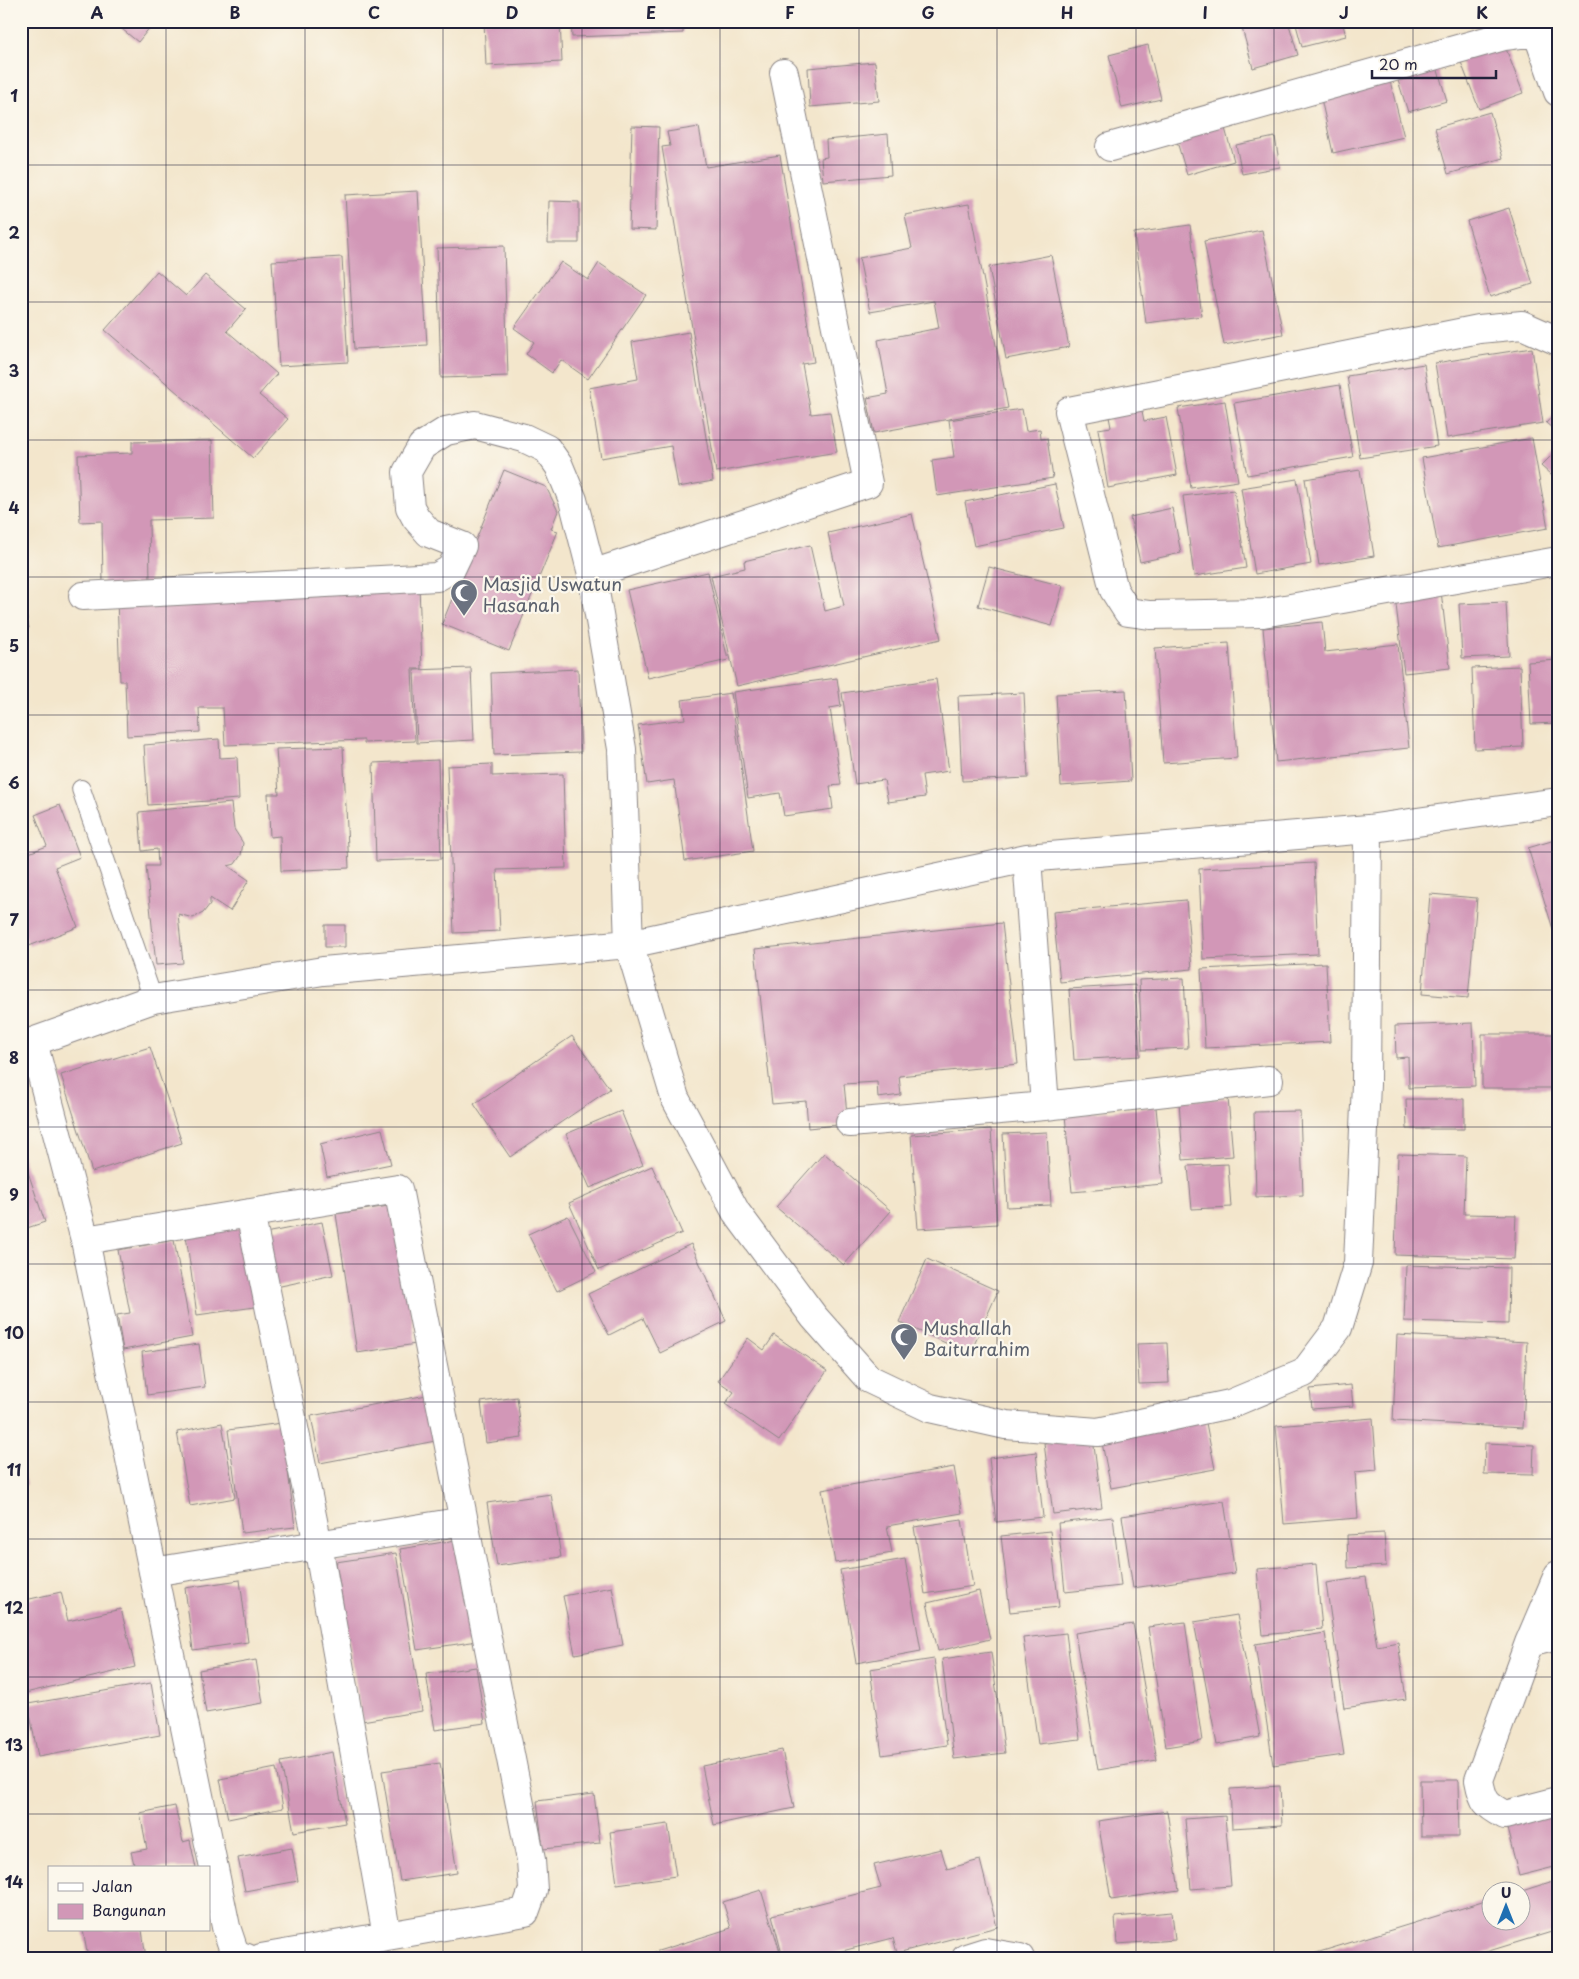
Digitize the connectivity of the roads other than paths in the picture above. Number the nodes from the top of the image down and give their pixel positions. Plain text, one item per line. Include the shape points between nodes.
1 (1536, 26) edge
2 (784, 72) dead end
3 (1558, 92) edge
4 (1110, 147) dead end
5 (1558, 340) edge
6 (1558, 561) edge
7 (592, 574) junction
8 (83, 596) dead end
9 (81, 789) dead end
10 (1558, 802) edge
11 (1368, 829) junction
12 (1026, 858) junction
13 (629, 944) junction
14 (153, 999) junction
15 (27, 1044) edge
16 (1269, 1080) dead end
17 (1045, 1106) junction
18 (850, 1123) dead end
19 (250, 1213) junction
20 (84, 1240) junction
21 (464, 1521) junction
22 (318, 1545) junction
23 (153, 1572) junction
24 (1558, 1574) edge
25 (1558, 1636) edge
26 (1529, 1643) junction
27 (1558, 1801) edge
28 (387, 1936) junction
29 (234, 1956) edge
30 (261, 1958) edge
31 (966, 1958) edge
32 (1020, 1958) edge

1 - 3 street
1 - 4 street
2 - 7 street via 868,483
5 - 6 street via 1522,326 1479,329 1068,411 1114,590 1128,612 1150,615 1263,613
7 - 8 street via 573,500 559,466 547,449 524,438 475,425 446,431 422,446 407,472 410,507 416,518 429,533 462,546 451,569 437,577
7 - 13 street via 622,749
9 - 14 lane
10 - 11 street
11 - 12 street
11 - 13 street via 1366,1084 1358,1263 1338,1328 1304,1373 1230,1404 1098,1432 1006,1426 930,1408 869,1379 814,1317 736,1212 675,1098
12 - 13 street
12 - 17 street
13 - 14 street via 323,971
14 - 15 street
15 - 20 street
16 - 17 street
17 - 18 street
19 - 20 street
19 - 21 street via 398,1189
19 - 22 street
20 - 23 street
21 - 22 street
21 - 28 street via 531,1860 533,1890 525,1912
22 - 23 street
22 - 28 street
23 - 29 street
24 - 26 street
25 - 26 street
26 - 27 street via 1479,1780 1482,1797 1489,1807 1505,1815
28 - 30 street
31 - 32 street via 985,1952

